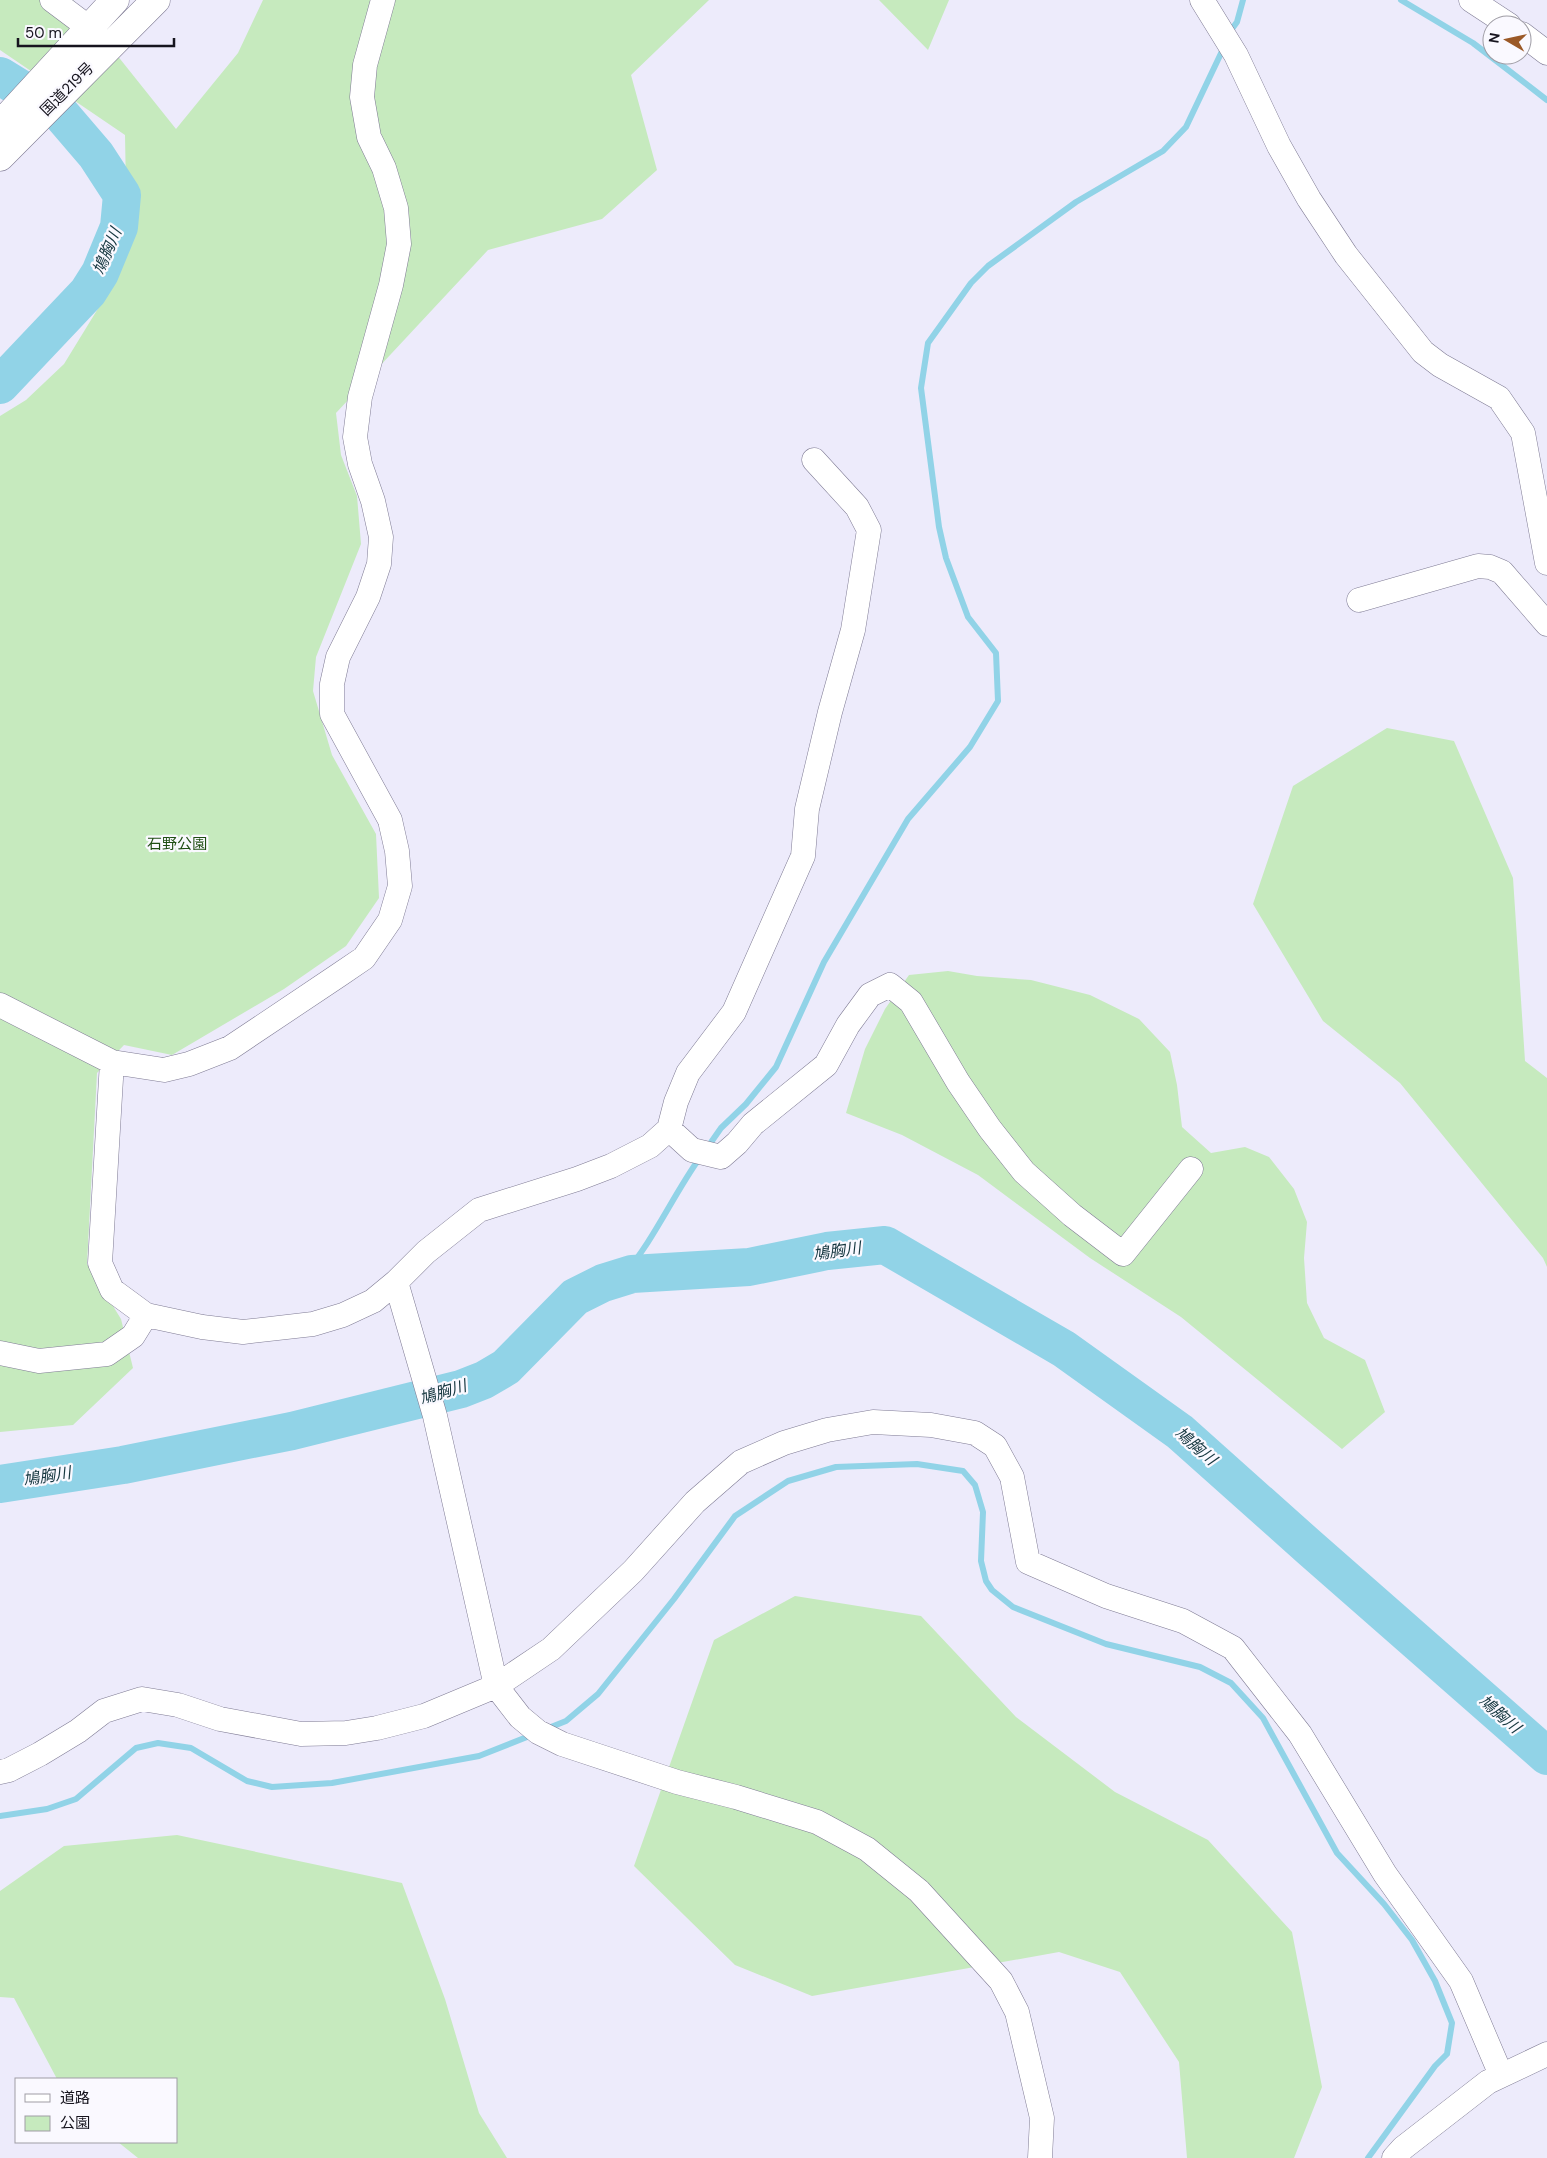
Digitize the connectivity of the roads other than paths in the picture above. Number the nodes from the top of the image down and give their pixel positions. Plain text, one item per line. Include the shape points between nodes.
1 (52, 0) edge
2 (115, 0) edge
3 (156, 0) edge
4 (383, 0) edge
5 (1472, 0) edge
6 (1205, 1) edge
7 (1494, 15) edge
8 (88, 27) junction
9 (1532, 42) edge
10 (1547, 53) edge
11 (3, 143) edge
12 (814, 460) dead end
13 (1547, 563) edge
14 (1359, 600) dead end
15 (1547, 624) edge
16 (0, 1005) edge
17 (112, 1062) junction
18 (669, 1129) junction
19 (1191, 1169) dead end
20 (396, 1282) junction
21 (146, 1315) junction
22 (0, 1353) edge
23 (496, 1686) junction
24 (0, 1772) edge
25 (1547, 2054) edge
26 (1501, 2075) junction
27 (1040, 2158) edge
28 (1394, 2158) edge

1 - 8 street
2 - 8 highway, 国道219号
3 - 11 highway, 国道219号 via 88,68
4 - 17 street via 365,65 362,98 369,137 384,168 396,208 399,244 360,397 355,437 381,537 379,564 368,597 338,657 332,684 332,714 390,820 400,886 390,920 364,958 230,1048 164,1070
5 - 7 street
6 - 13 street via 1236,55 1284,154 1346,255 1423,352 1499,398 1523,433
8 - 11 highway, 国道219号 via 68,49
9 - 10 street
12 - 18 street via 857,506 869,530 853,630 807,809 804,856 734,1012 688,1073
14 - 15 street via 1478,566 1490,567 1502,572
16 - 17 street
17 - 21 street via 100,1263 112,1290
18 - 19 street via 692,1150 721,1157 753,1124 826,1065 848,1024 870,995 890,986 911,1002 963,1090 1024,1172 1123,1254
18 - 20 street via 650,1146 611,1166 479,1210 426,1252
20 - 21 street via 373,1301 343,1316 305,1325 243,1332
20 - 23 street via 435,1416
21 - 22 street via 134,1336 107,1354 39,1361
23 - 24 street via 424,1716 346,1734 300,1734 220,1719 178,1705 142,1699 104,1711 40,1754
23 - 26 street via 551,1649 633,1571 695,1502 741,1462 801,1437 873,1422 931,1425 975,1433 995,1446 1012,1477 1028,1562 1106,1596 1183,1620 1232,1648 1300,1734 1385,1874 1461,1981
23 - 27 street via 520,1717 538,1732 562,1744 677,1782 817,1822 867,1849 919,1891 1001,1982 1016,2012 1042,2118
25 - 26 street
26 - 28 street

